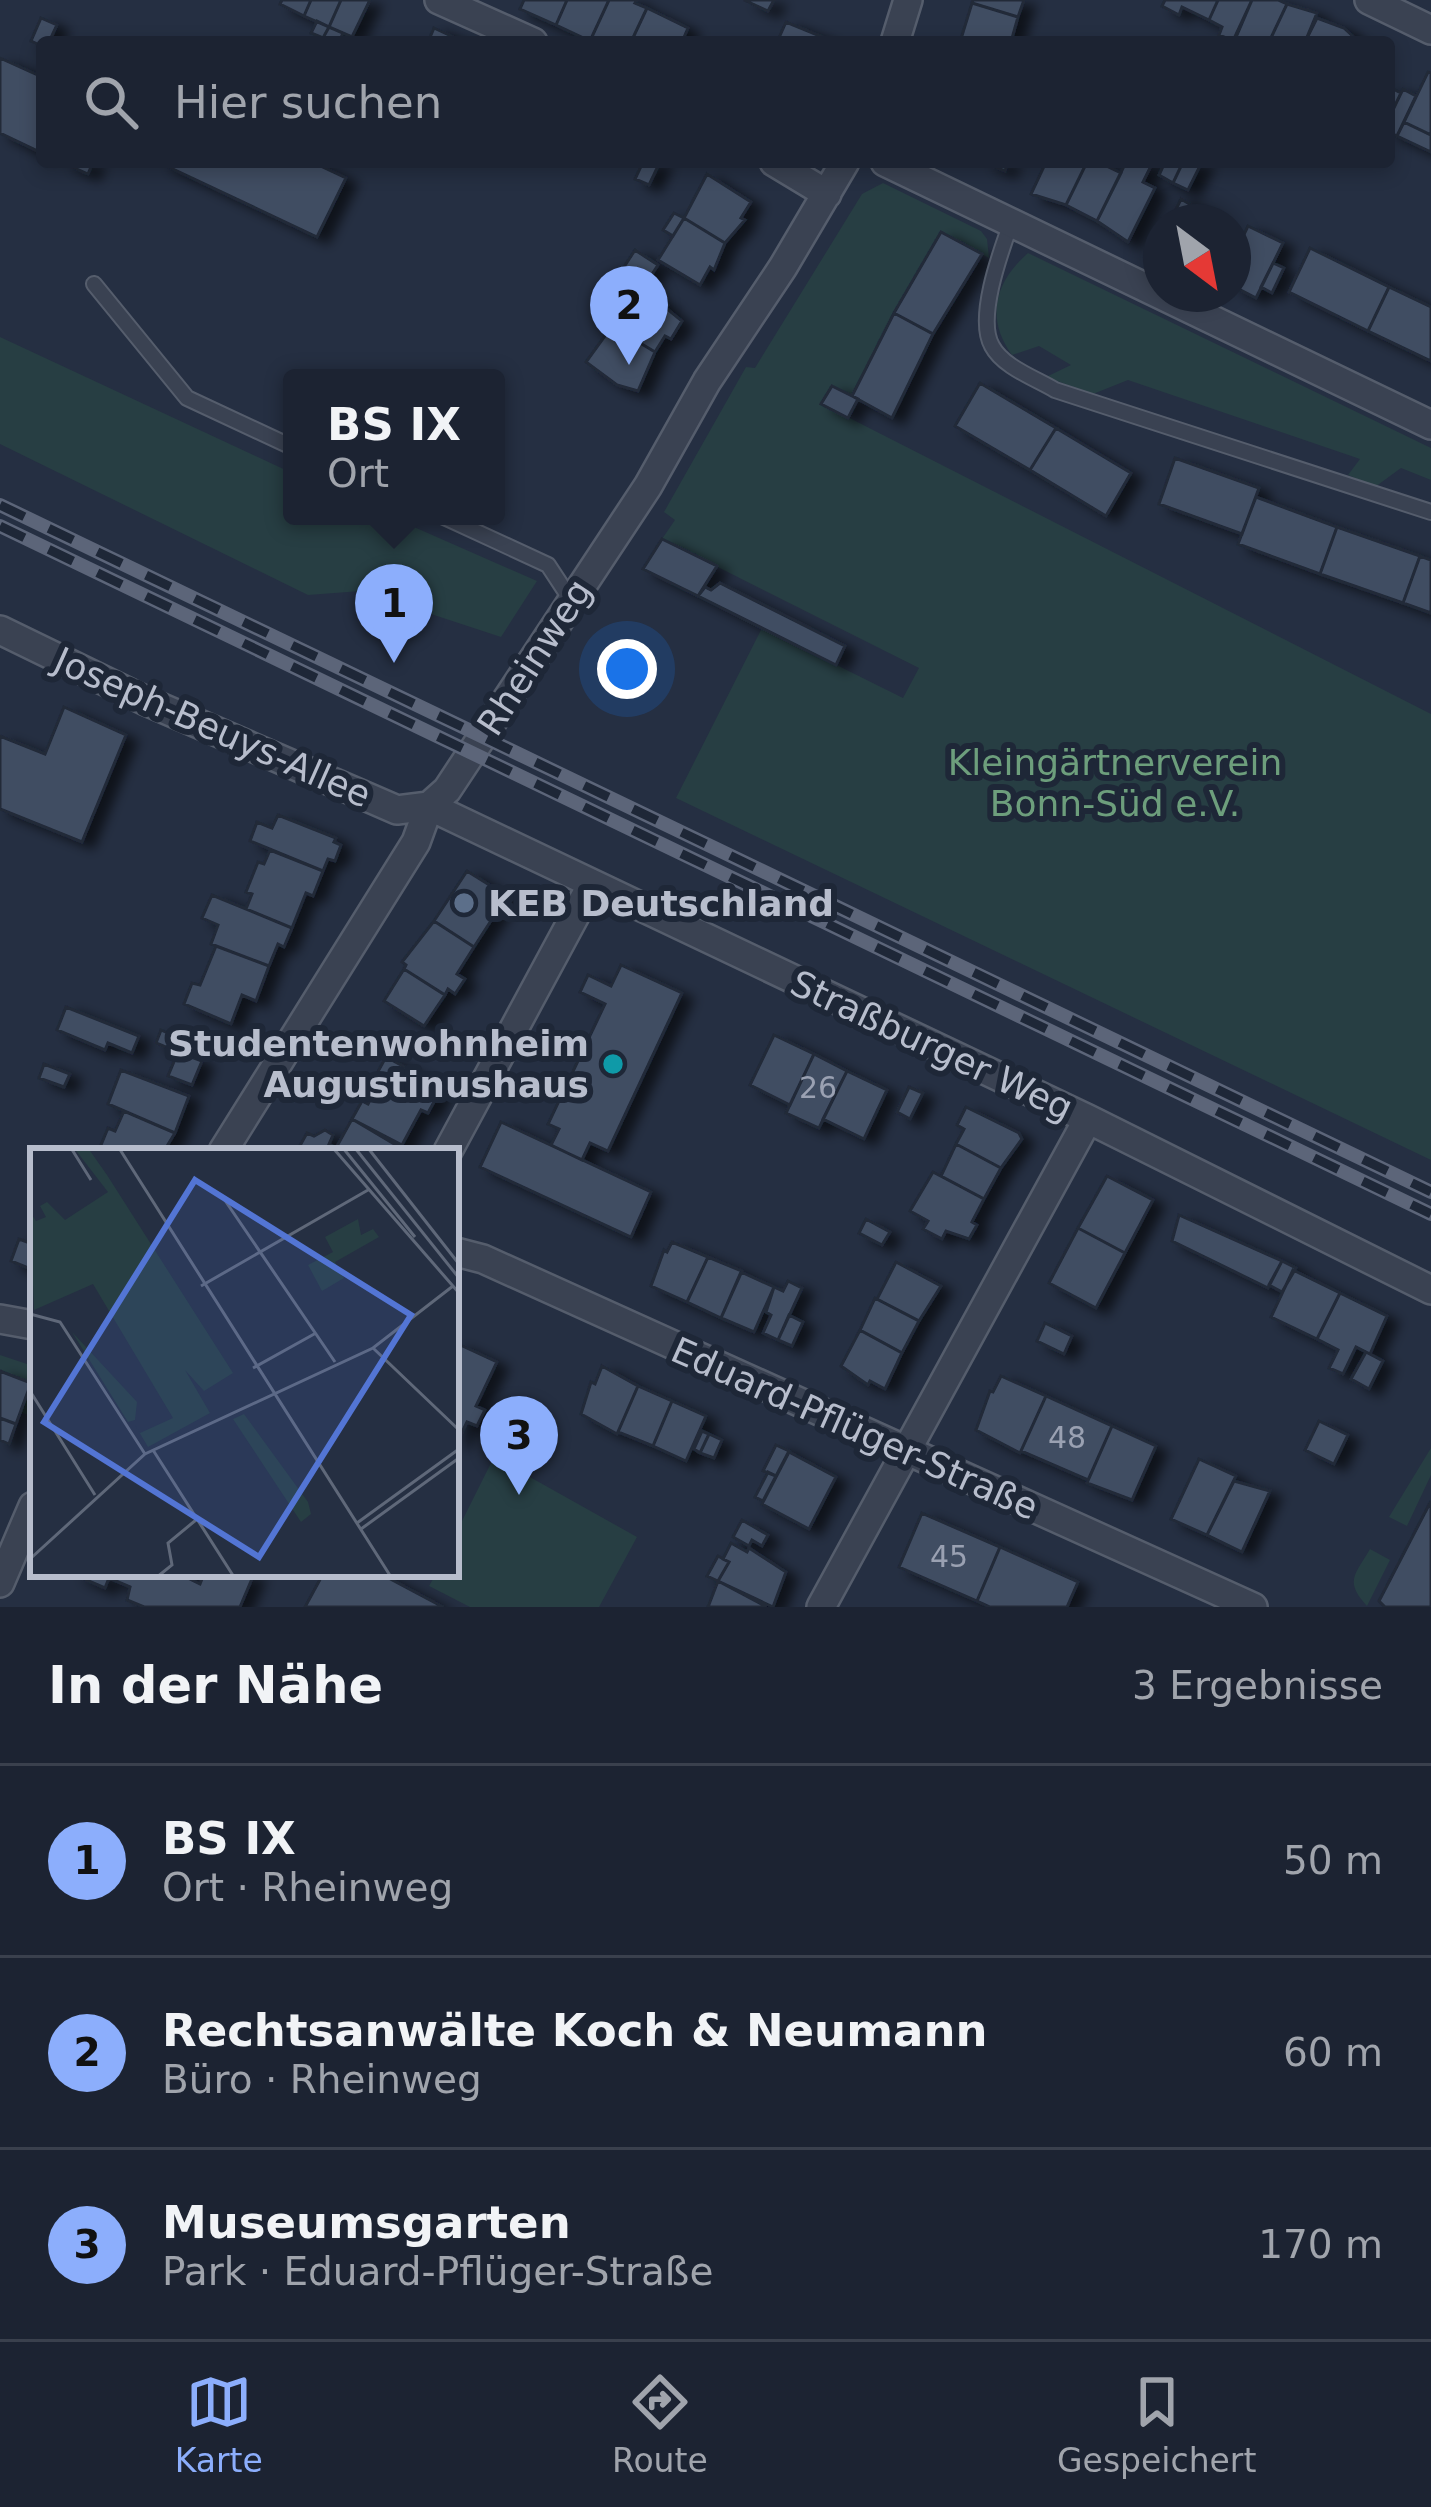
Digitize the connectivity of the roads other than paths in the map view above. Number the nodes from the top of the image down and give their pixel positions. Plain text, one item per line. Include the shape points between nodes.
1 (439, 0) edge
2 (908, 0) edge
3 (1369, 0) edge
4 (1431, 30) edge
5 (520, 36) edge
6 (897, 36) edge
7 (784, 168) edge
8 (841, 168) edge
9 (897, 168) edge
10 (826, 194) junction
11 (1011, 223) junction
12 (94, 284) dead end
13 (1431, 425) edge
14 (283, 443) edge
15 (1431, 512) edge
16 (461, 525) edge
17 (571, 600) junction
18 (0, 630) edge
19 (429, 806) junction
20 (592, 884) junction
21 (1088, 1119) junction
22 (225, 1148) edge
23 (450, 1148) edge
24 (459, 1253) edge
25 (1431, 1290) edge
26 (0, 1319) edge
27 (30, 1324) edge
28 (903, 1451) junction
29 (30, 1513) edge
30 (0, 1583) edge
31 (821, 1607) edge
32 (1253, 1607) edge

1 - 5 street
2 - 6 street
3 - 4 street
7 - 10 street
8 - 10 street, Rheinweg
9 - 11 street
10 - 17 street, Rheinweg
11 - 13 street
11 - 15 lane via 988,322 990,344 1005,361 1055,390
12 - 14 lane via 187,398
16 - 17 lane via 548,565
17 - 19 street, Rheinweg
18 - 19 street, Joseph-Beuys-Allee via 397,810
19 - 20 street, Straßburger Weg
19 - 22 street, Rheinweg via 416,842
20 - 21 street, Straßburger Weg
20 - 23 street
21 - 25 street, Straßburger Weg
21 - 28 street
24 - 28 street, Eduard-Pflüger-Straße
26 - 27 street
28 - 31 street
28 - 32 street, Eduard-Pflüger-Straße
29 - 30 street

